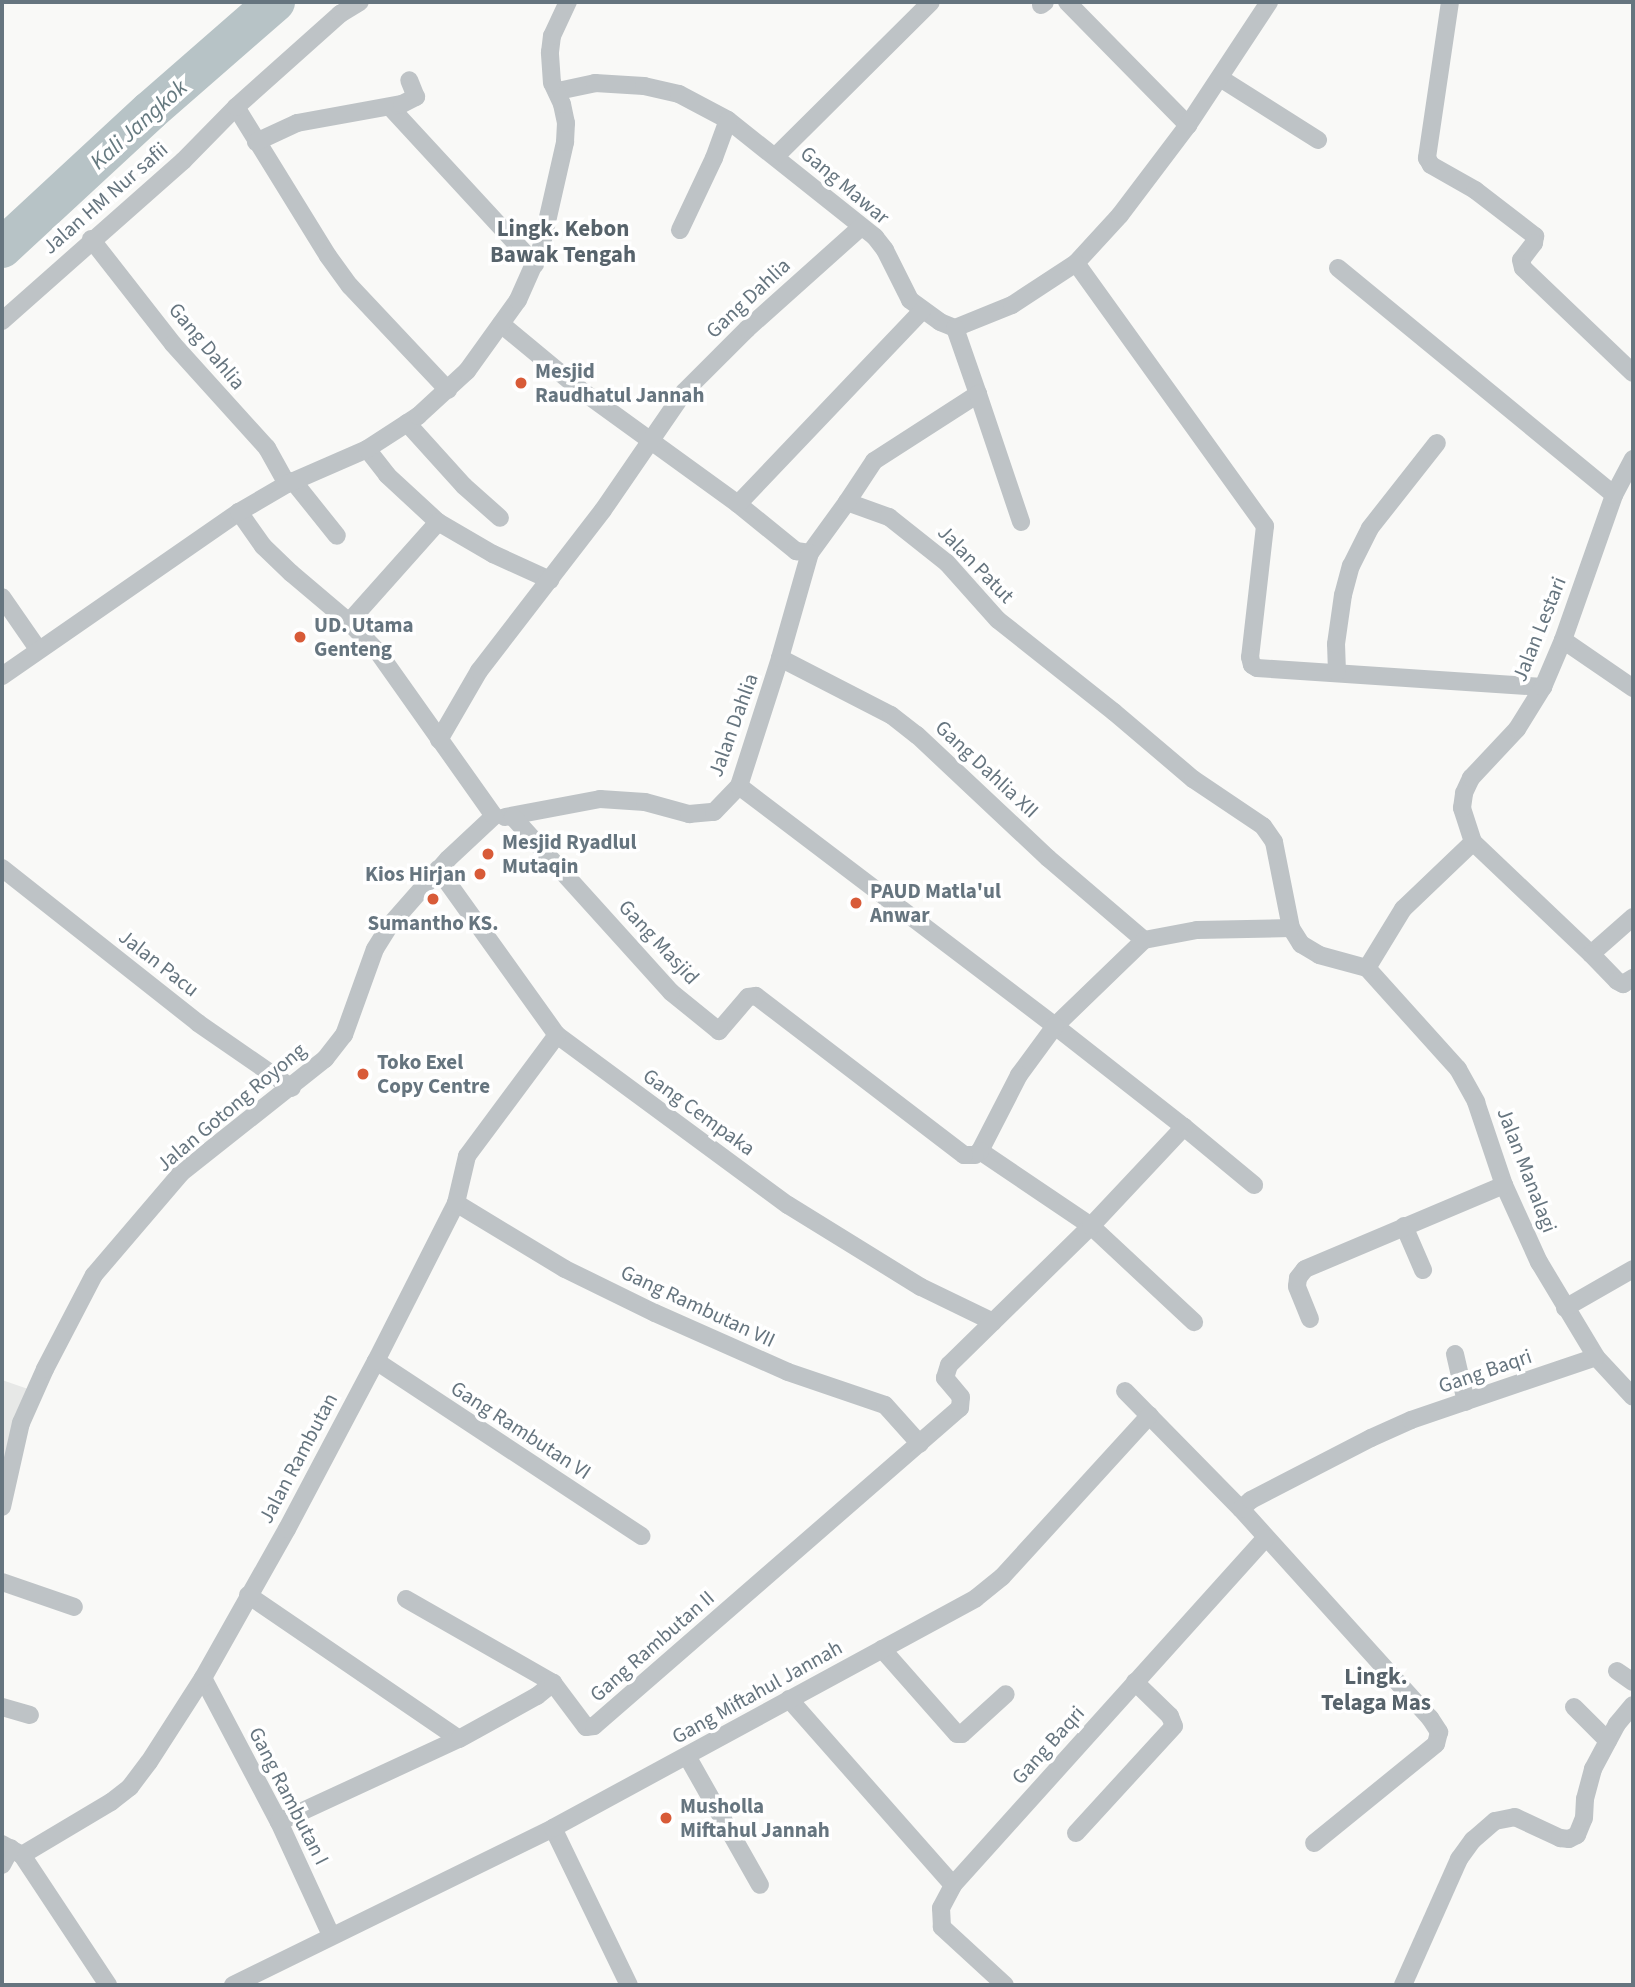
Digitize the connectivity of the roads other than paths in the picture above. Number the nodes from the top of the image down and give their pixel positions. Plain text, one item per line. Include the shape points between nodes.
1 (359, 2) edge
2 (568, 2) edge
3 (931, 2) edge
4 (1067, 2) edge
5 (1269, 2) edge
6 (1450, 2) edge
7 (1220, 78) junction
8 (409, 80) dead end
9 (558, 91) junction
10 (236, 107) junction
11 (390, 107) junction
12 (727, 120) junction
13 (1188, 125) junction
14 (1318, 140) dead end
15 (256, 142) junction
16 (776, 156) junction
17 (861, 227) junction
18 (680, 230) dead end
19 (91, 239) junction
20 (535, 264) junction
21 (1076, 264) junction
22 (1338, 268) dead end
23 (922, 311) junction
24 (2, 321) edge
25 (501, 324) junction
26 (955, 328) junction
27 (1633, 373) edge
28 (448, 390) junction
29 (978, 394) junction
30 (407, 423) junction
31 (653, 441) junction
32 (1437, 443) dead end
33 (367, 449) junction
34 (1633, 458) edge
35 (290, 482) junction
36 (1614, 495) junction
37 (847, 502) junction
38 (738, 504) junction
39 (239, 512) junction
40 (500, 518) dead end
41 (438, 522) junction
42 (1021, 522) dead end
43 (337, 536) dead end
44 (810, 553) junction
45 (550, 580) junction
46 (2, 597) edge
47 (349, 622) junction
48 (1563, 640) junction
49 (38, 649) junction
50 (780, 658) junction
51 (1337, 672) junction
52 (2, 676) edge
53 (1543, 687) junction
54 (1633, 688) edge
55 (439, 740) junction
56 (739, 786) junction
57 (494, 816) junction
58 (513, 817) junction
59 (1473, 842) junction
60 (2, 868) edge
61 (438, 869) junction
62 (1633, 917) edge
63 (1291, 928) junction
64 (1144, 940) junction
65 (1591, 954) junction
66 (1367, 968) junction
67 (1633, 978) edge
68 (1055, 1026) junction
69 (557, 1035) junction
70 (292, 1088) junction
71 (1184, 1127) junction
72 (980, 1151) junction
73 (1254, 1185) dead end
74 (1504, 1185) junction
75 (456, 1203) junction
76 (1091, 1226) junction
77 (1404, 1226) junction
78 (1633, 1269) edge
79 (1423, 1270) dead end
80 (1565, 1308) junction
81 (1310, 1319) dead end
82 (993, 1322) junction
83 (1194, 1322) dead end
84 (1455, 1354) dead end
85 (1596, 1357) junction
86 (376, 1361) junction
87 (1125, 1391) dead end
88 (1632, 1393) edge
89 (1466, 1402) junction
90 (1150, 1415) junction
91 (920, 1444) junction
92 (2, 1507) edge
93 (1241, 1508) junction
94 (641, 1536) dead end
95 (1265, 1538) junction
96 (2, 1582) edge
97 (248, 1595) junction
98 (406, 1599) dead end
99 (75, 1607) dead end
100 (882, 1649) junction
101 (1617, 1671) dead end
102 (203, 1678) junction
103 (1135, 1682) junction
104 (1633, 1682) edge
105 (553, 1683) junction
106 (1006, 1694) dead end
107 (789, 1699) junction
108 (1633, 1705) edge
109 (2, 1707) edge
110 (1574, 1707) dead end
111 (30, 1715) dead end
112 (459, 1739) junction
113 (1608, 1741) junction
114 (687, 1756) junction
115 (279, 1822) junction
116 (554, 1828) junction
117 (1076, 1833) dead end
118 (1314, 1843) dead end
119 (12, 1849) edge
120 (2, 1865) edge
121 (761, 1885) dead end
122 (953, 1885) junction
123 (331, 1935) junction
124 (108, 1985) edge
125 (233, 1985) edge
126 (629, 1985) edge
127 (1005, 1985) edge
128 (1403, 1985) edge

1 - 10 street
2 - 9 street via 552,36 550,52 552,83
3 - 16 street
4 - 13 street
5 - 7 street
6 - 27 street via 1427,158 1535,236 1521,260 1523,268
7 - 13 street
7 - 14 street
8 - 11 street via 416,97
9 - 12 street, Gang Mawar via 595,83 644,86 679,94
9 - 20 street via 565,142 551,216
10 - 15 street
10 - 19 street, Jalan HM Nur safii via 183,161
11 - 15 street via 297,123
11 - 20 street
12 - 16 street, Gang Mawar
12 - 18 street
13 - 21 street via 1120,215
15 - 28 street via 350,286
16 - 17 street, Gang Mawar
17 - 23 street, Gang Mawar via 885,250 910,299
17 - 31 street, Gang Dahlia via 715,360 684,392
19 - 24 street, Jalan HM Nur safii
19 - 35 street, Gang Dahlia via 173,344 267,448
20 - 25 street
21 - 26 street via 1012,305
21 - 51 street via 1265,526 1252,665
22 - 36 street
23 - 26 street, Gang Mawar
23 - 38 street
25 - 28 street
25 - 31 street via 582,391
26 - 29 street
28 - 30 street
29 - 37 street via 874,461
29 - 42 street
30 - 33 street
30 - 40 street
31 - 38 street
31 - 45 street, Gang Dahlia
32 - 51 street via 1370,528 1351,566 1336,644
33 - 35 street
33 - 41 street via 387,475
34 - 36 street, Jalan Lestari
35 - 39 street
35 - 43 street, Gang Dahlia
36 - 48 street, Jalan Lestari
37 - 44 street
37 - 63 street, Jalan Patut via 889,517 917,536 998,620 1193,779 1263,826 1274,842
38 - 44 street via 789,546
39 - 47 street via 263,546
39 - 49 street
41 - 45 street
41 - 47 street
44 - 50 street, Jalan Dahlia
45 - 55 street, Gang Dahlia via 479,671
46 - 49 street
47 - 55 street via 393,670
48 - 53 street, Jalan Lestari
48 - 54 street
49 - 52 street
50 - 56 street, Jalan Dahlia
50 - 64 street, Gang Dahlia XII via 891,715 917,735 1048,859
51 - 53 street
53 - 59 street, Jalan Lestari via 1517,729 1471,778 1464,793 1462,808
55 - 57 street
56 - 58 street, Jalan Dahlia via 715,812 689,814 645,802 600,799
56 - 68 street
57 - 58 street, Jalan Dahlia
57 - 61 street, Jalan Gotong Royong
58 - 72 street, Gang Masjid via 671,992 719,1031 748,997 756,996 964,1155
59 - 65 street
59 - 66 street via 1403,909
60 - 70 street, Jalan Pacu via 198,1023
61 - 69 street, Gang Cempaka
61 - 70 street, Jalan Gotong Royong via 382,936 344,1035
62 - 65 street
63 - 64 street via 1197,930
63 - 66 street via 1301,944 1319,955
64 - 68 street
65 - 67 street via 1617,981 1623,984
66 - 74 street, Jalan Manalagi via 1469,1086
68 - 71 street
68 - 72 street via 1019,1074
69 - 75 street, Jalan Rambutan via 467,1156
69 - 82 street, Gang Cempaka via 788,1205 921,1287
70 - 92 street, Jalan Gotong Royong via 181,1173 94,1275 21,1423
71 - 73 street
71 - 76 street
72 - 76 street
74 - 77 street
74 - 80 street, Jalan Manalagi
75 - 86 street, Jalan Rambutan
75 - 91 street, Gang Rambutan VII via 565,1269 655,1312 788,1372 885,1405
76 - 82 street
76 - 83 street
77 - 79 street
77 - 81 street via 1300,1273 1297,1286
78 - 80 street
80 - 85 street, Jalan Manalagi
82 - 91 street, Gang Rambutan II via 949,1366 945,1378 963,1402
84 - 89 street
85 - 88 street, Jalan Manalagi
85 - 89 street, Gang Baqri
86 - 94 street, Gang Rambutan VI
86 - 97 street, Jalan Rambutan
87 - 90 street
89 - 93 street, Gang Baqri via 1371,1438
90 - 93 street
90 - 100 street, Gang Miftahul Jannah via 990,1588
91 - 105 street, Gang Rambutan II via 594,1726 586,1727
93 - 95 street
95 - 103 street, Gang Baqri
95 - 118 street via 1439,1732 1436,1744
96 - 99 street
97 - 102 street, Jalan Rambutan
97 - 112 street
98 - 105 street
100 - 106 street via 957,1734
100 - 107 street, Gang Miftahul Jannah
101 - 104 street
102 - 115 street, Gang Rambutan I
102 - 119 street, Jalan Rambutan via 130,1787 90,1817
103 - 117 street via 1170,1716 1174,1726
103 - 122 street, Gang Baqri
105 - 112 street
107 - 114 street, Gang Miftahul Jannah
107 - 122 street
108 - 113 street
109 - 111 street
110 - 113 street
112 - 115 street
113 - 128 street via 1594,1769 1577,1835 1560,1838 1531,1822 1506,1817 1473,1840 1459,1859
114 - 116 street, Gang Miftahul Jannah
114 - 121 street
115 - 123 street, Gang Rambutan I
116 - 123 street, Gang Miftahul Jannah
116 - 126 street
119 - 120 street
119 - 124 street
122 - 127 street, Gang Baqri via 941,1908 942,1927
123 - 125 street, Gang Miftahul Jannah

